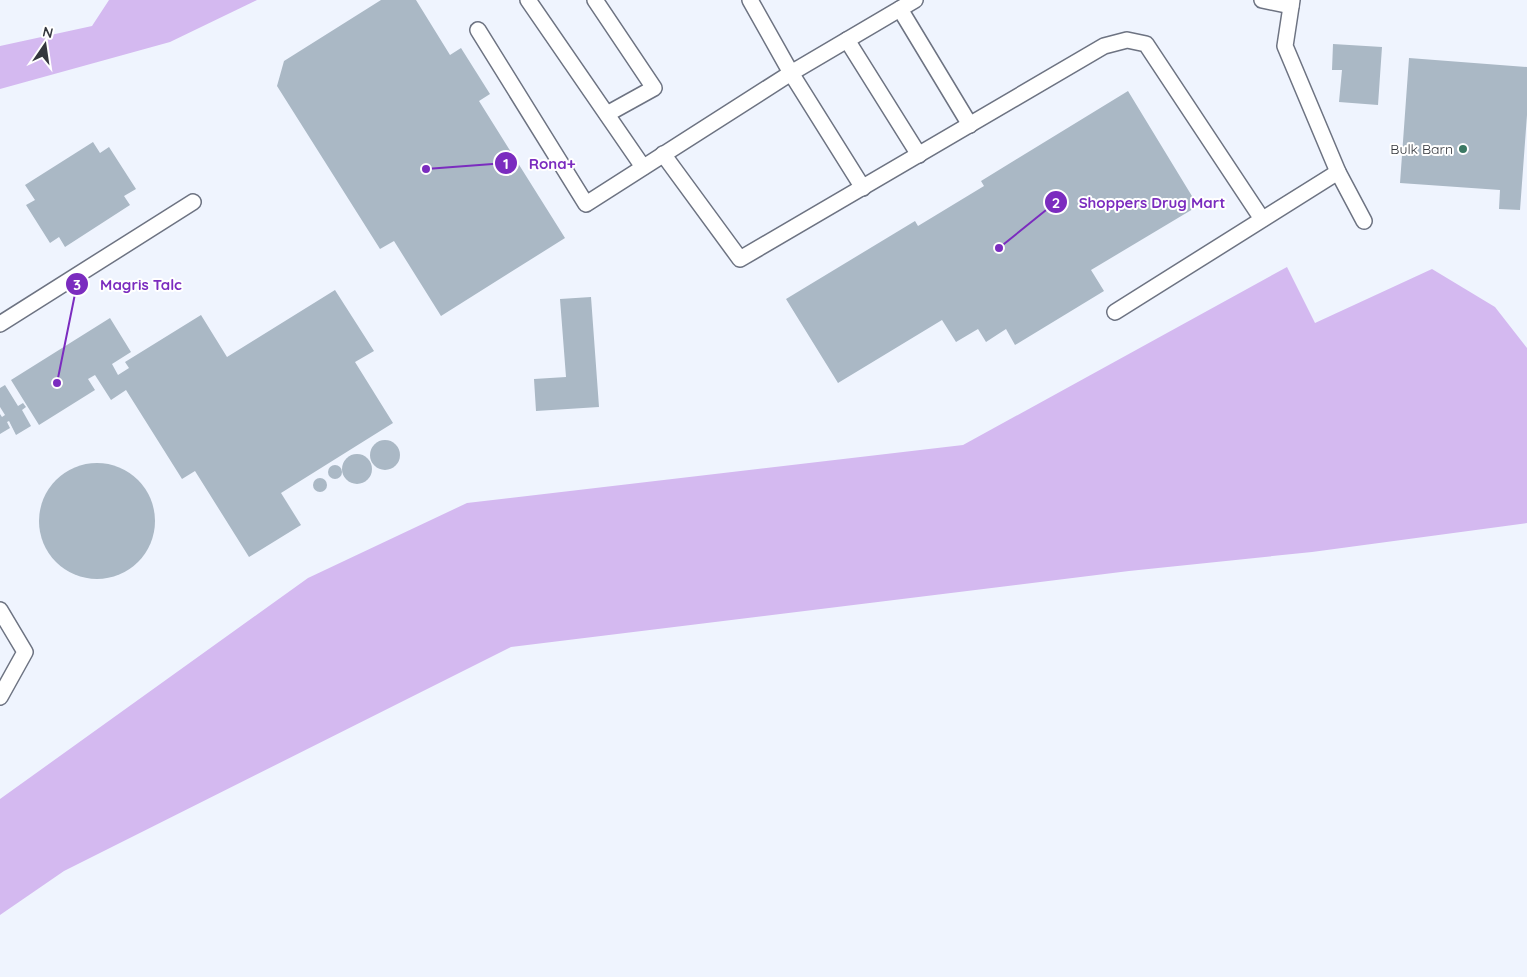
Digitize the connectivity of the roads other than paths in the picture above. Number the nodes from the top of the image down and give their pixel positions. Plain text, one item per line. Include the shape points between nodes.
1 (528, 0) edge
2 (595, 0) edge
3 (750, 0) edge
4 (916, 0) edge
5 (1262, 0) edge
6 (1292, 3) edge
7 (900, 9) junction
8 (478, 30) dead end
9 (848, 40) junction
10 (790, 73) junction
11 (607, 114) junction
12 (970, 125) junction
13 (663, 154) junction
14 (918, 155) junction
15 (643, 167) junction
16 (1338, 172) junction
17 (863, 188) junction
18 (193, 202) dead end
19 (1262, 220) junction
20 (1364, 221) dead end
21 (1114, 312) dead end
22 (0, 324) edge
23 (0, 610) edge
24 (0, 697) edge

1 - 11 lane
2 - 11 lane via 654,88
3 - 10 lane
4 - 7 lane
5 - 6 lane
6 - 16 lane via 1286,46
7 - 9 lane
7 - 12 lane
8 - 15 lane via 586,204
9 - 10 lane
9 - 14 lane
10 - 13 lane
10 - 17 lane
11 - 15 lane
12 - 14 lane
12 - 19 lane via 1104,46 1127,40 1146,44
13 - 15 lane
13 - 17 lane via 740,259
14 - 17 lane
16 - 19 lane
16 - 20 lane
18 - 22 lane
19 - 21 lane
23 - 24 lane via 26,652

